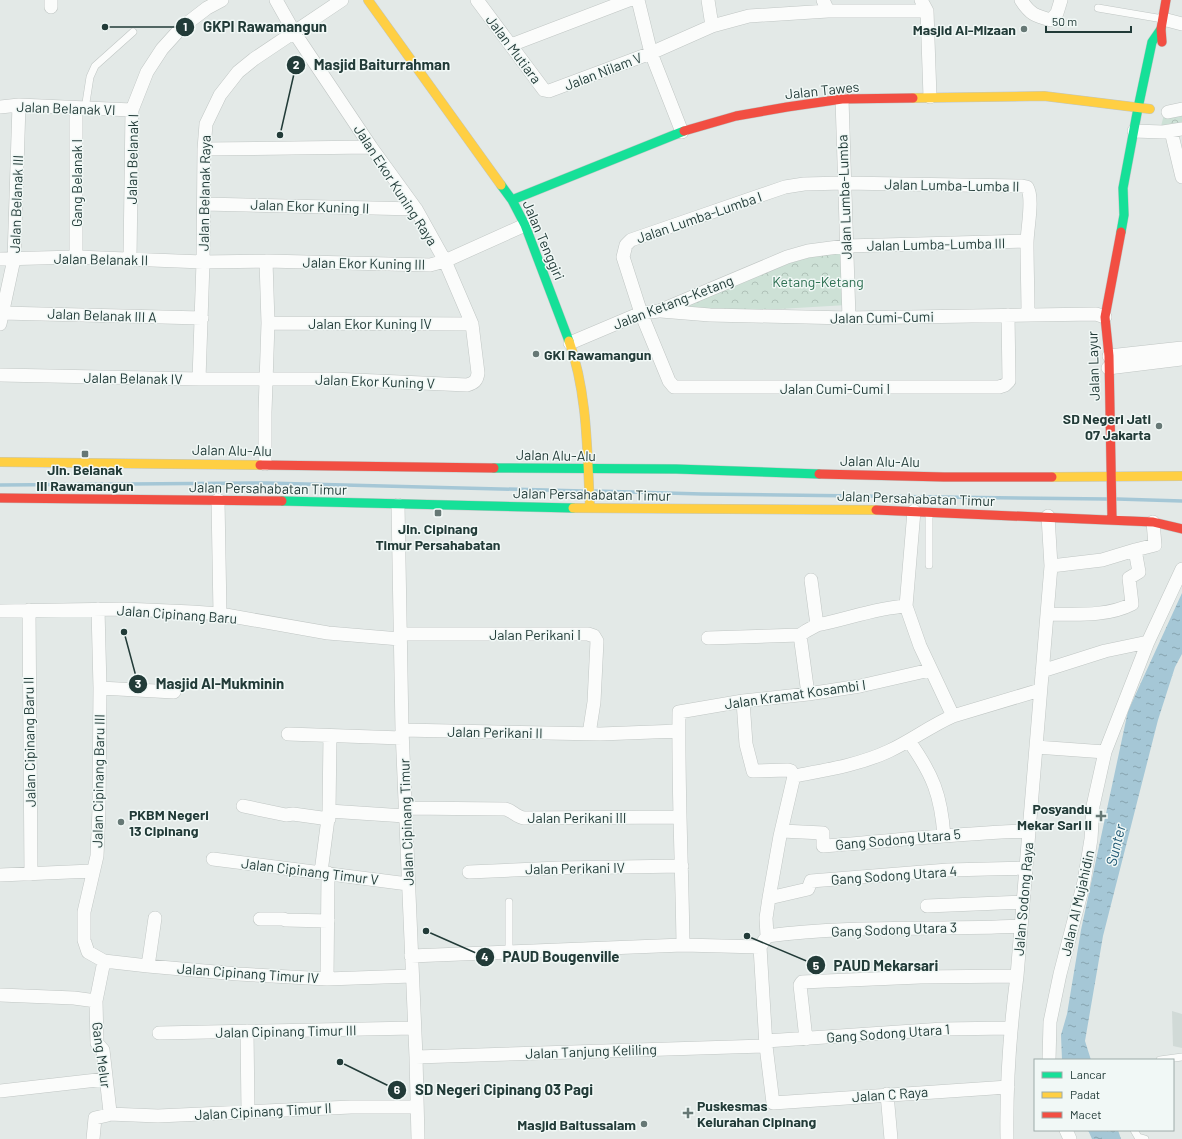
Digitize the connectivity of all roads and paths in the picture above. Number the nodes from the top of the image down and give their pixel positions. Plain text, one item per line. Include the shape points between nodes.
1 (222, 0) edge
2 (276, 0) edge
3 (342, 0) edge
4 (368, 0) edge
5 (477, 0) edge
6 (629, 0) edge
7 (708, 0) edge
8 (1021, 0) edge
9 (1061, 0) edge
10 (1166, 0) edge
11 (924, 5) edge
12 (825, 6) edge
13 (1098, 8) dead end
14 (1162, 24) junction
15 (1182, 24) edge
16 (712, 26) junction
17 (133, 32) dead end
18 (294, 32) junction
19 (511, 45) junction
20 (651, 53) junction
21 (1161, 53) dead end
22 (555, 90) joint
23 (930, 98) junction
24 (842, 100) junction
25 (19, 105) junction
26 (0, 107) edge
27 (80, 108) junction
28 (1138, 108) junction
29 (1182, 109) edge
30 (132, 110) junction
31 (1168, 112) dead end
32 (1146, 122) junction
33 (1177, 130) edge
34 (682, 132) junction
35 (372, 147) junction
36 (204, 149) junction
37 (1182, 177) edge
38 (844, 183) junction
39 (1132, 198) dead end
40 (512, 200) junction
41 (204, 204) junction
42 (416, 209) junction
43 (1124, 215) junction
44 (524, 225) junction
45 (1027, 241) junction
46 (846, 246) junction
47 (76, 257) junction
48 (130, 258) junction
49 (0, 259) edge
50 (14, 259) junction
51 (266, 261) junction
52 (445, 261) junction
53 (203, 262) junction
54 (659, 310) junction
55 (640, 313) junction
56 (1008, 315) junction
57 (1028, 315) junction
58 (1105, 317) junction
59 (1, 318) edge
60 (202, 318) junction
61 (849, 318) junction
62 (268, 323) junction
63 (472, 324) junction
64 (570, 343) junction
65 (1182, 348) edge
66 (1182, 360) edge
67 (1108, 362) junction
68 (478, 373) joint
69 (0, 375) edge
70 (199, 379) junction
71 (266, 379) junction
72 (0, 462) edge
73 (265, 464) junction
74 (588, 469) junction
75 (1182, 476) edge
76 (1111, 482) junction
77 (0, 498) edge
78 (218, 500) junction
79 (398, 504) junction
80 (589, 504) junction
81 (914, 511) junction
82 (929, 512) junction
83 (1048, 516) junction
84 (1112, 519) junction
85 (1153, 522) junction
86 (1182, 529) edge
87 (1135, 550) junction
88 (929, 565) dead end
89 (1051, 566) junction
90 (1182, 569) edge
91 (811, 580) dead end
92 (906, 606) junction
93 (98, 609) junction
94 (29, 610) junction
95 (0, 611) edge
96 (220, 614) junction
97 (1048, 614) junction
98 (817, 625) junction
99 (800, 635) junction
100 (400, 636) junction
101 (708, 638) dead end
102 (1148, 642) junction
103 (930, 670) junction
104 (1042, 671) junction
105 (100, 688) junction
106 (1040, 690) junction
107 (174, 692) dead end
108 (808, 694) junction
109 (743, 701) junction
110 (953, 716) junction
111 (679, 731) junction
112 (288, 734) dead end
113 (402, 734) junction
114 (589, 734) junction
115 (330, 736) junction
116 (909, 741) junction
117 (1036, 747) junction
118 (1105, 752) junction
119 (794, 776) junction
120 (243, 806) dead end
121 (405, 812) junction
122 (329, 815) junction
123 (679, 817) junction
124 (782, 831) junction
125 (1028, 831) junction
126 (944, 836) junction
127 (212, 859) dead end
128 (682, 866) junction
129 (1025, 868) junction
130 (92, 872) junction
131 (324, 872) junction
132 (469, 872) dead end
133 (31, 874) junction
134 (0, 875) edge
135 (408, 884) junction
136 (769, 898) junction
137 (509, 902) dead end
138 (1022, 902) junction
139 (927, 906) dead end
140 (155, 918) dead end
141 (260, 919) dead end
142 (328, 921) junction
143 (1021, 926) junction
144 (763, 942) junction
145 (683, 945) junction
146 (88, 952) joint
147 (509, 952) junction
148 (411, 956) junction
149 (104, 960) junction
150 (148, 966) junction
151 (412, 976) junction
152 (1017, 976) junction
153 (327, 978) junction
154 (0, 995) edge
155 (96, 1001) junction
156 (414, 1028) junction
157 (1010, 1028) junction
158 (247, 1031) junction
159 (159, 1033) dead end
160 (806, 1039) junction
161 (766, 1043) junction
162 (416, 1057) junction
163 (1182, 1057) edge
164 (1049, 1059) edge
165 (1167, 1059) edge
166 (106, 1079) junction
167 (1008, 1087) junction
168 (0, 1091) edge
169 (887, 1094) junction
170 (416, 1108) junction
171 (248, 1112) junction
172 (110, 1114) junction
173 (1135, 1131) edge
174 (93, 1139) edge
175 (418, 1139) edge
176 (891, 1139) edge
177 (1007, 1139) edge
178 (1145, 1139) edge

1 - 30 street, Jalan Belanak I via 181,28 162,49 147,72
2 - 18 street
3 - 18 street, Jalan Belanak Raya
4 - 40 street, Jalan Tenggiri
5 - 19 street, Jalan Mutiara
6 - 19 street
6 - 20 street
7 - 16 street
8 - 9 street via 1032,14 1038,18 1051,20 1057,13
10 - 14 street, Jalan Layur
11 - 12 street, Jalan Nilam V
11 - 23 street
12 - 16 street, Jalan Nilam V via 750,16
13 - 14 lane
14 - 15 street
14 - 21 street, Jalan Layur
14 - 28 street, Jalan Layur via 1152,42
16 - 20 street, Jalan Nilam V
17 - 27 lane via 95,66
18 - 35 street, Jalan Ekor Kuning Raya
18 - 36 street, Jalan Belanak Raya via 238,72 220,95 206,124
19 - 22 street, Jalan Mutiara via 544,90
20 - 22 street, Jalan Nilam V
20 - 34 street
23 - 24 street, Jalan Tawes
23 - 28 street, Jalan Tawes via 1044,96
24 - 34 street, Jalan Tawes via 736,116
24 - 38 street, Jalan Lumba-Lumba
25 - 26 street, Jalan Belanak VI
25 - 27 street, Jalan Belanak VI
25 - 50 street, Jalan Belanak III
27 - 30 street, Jalan Belanak VI
27 - 47 street, Gang Belanak I
28 - 32 street, Jalan Tawes
28 - 32 street, Jalan Layur
29 - 31 street
30 - 48 street, Jalan Belanak I
32 - 33 street
32 - 43 street, Jalan Layur via 1123,188
33 - 37 street
34 - 40 street, Jalan Tawes
35 - 36 street
35 - 42 street, Jalan Ekor Kuning Raya
36 - 41 street, Jalan Belanak Raya
38 - 45 street, Jalan Lumba-Lumba II via 1027,187 1030,193 1030,218
38 - 46 street, Jalan Lumba-Lumba
38 - 55 street, Jalan Lumba-Lumba I via 785,187 631,240 626,245 623,257
39 - 43 street, Jalan Layur
40 - 44 street, Jalan Tenggiri
41 - 42 street, Jalan Ekor Kuning II
41 - 53 street, Jalan Belanak Raya
42 - 52 street, Jalan Ekor Kuning Raya
43 - 58 street, Jalan Layur
44 - 52 street, Jalan Ekor Kuning III
44 - 64 street, Jalan Tenggiri
45 - 46 street, Jalan Lumba-Lumba III
45 - 57 street, Jalan Lumba-Lumba II
46 - 54 street, Jalan Ketang-Ketang via 808,250 786,257
46 - 61 street, Jalan Lumba-Lumba
47 - 48 street, Jalan Belanak II
47 - 50 street, Jalan Belanak II
48 - 53 street, Jalan Belanak II
49 - 50 street, Jalan Belanak II
50 - 59 street, Jalan Belanak III
51 - 52 street, Jalan Ekor Kuning III via 430,265
51 - 53 street, Jalan Ekor Kuning III
51 - 62 street
52 - 63 street, Jalan Ekor Kuning Raya
53 - 60 street, Jalan Belanak Raya
54 - 55 street, Jalan Ketang-Ketang
54 - 61 street, Jalan Cumi-Cumi via 710,315
55 - 56 street, Jalan Cumi-Cumi I via 669,381 674,387 999,388 1009,381
55 - 64 street, Jalan Ketang-Ketang
56 - 57 street, Jalan Cumi-Cumi
56 - 61 street, Jalan Cumi-Cumi
57 - 58 street, Jalan Cumi-Cumi via 1096,314
58 - 67 street, Jalan Layur
59 - 60 street, Jalan Belanak III A
60 - 70 street, Jalan Belanak Raya
62 - 63 street, Jalan Ekor Kuning IV
62 - 71 street
63 - 68 street, Jalan Ekor Kuning Raya
64 - 74 street, Jalan Tenggiri via 577,369
65 - 67 street
66 - 67 street
67 - 76 street, Jalan Layur
68 - 71 street, Jalan Ekor Kuning V via 477,379 467,384
69 - 70 street, Jalan Belanak IV
70 - 71 street, Jalan Belanak IV
71 - 73 street
72 - 73 street, Jalan Alu-Alu
73 - 74 street, Jalan Alu-Alu
74 - 76 street, Jalan Alu-Alu via 676,469
74 - 80 street, Jalan Tenggiri
75 - 76 street, Jalan Alu-Alu
76 - 84 street, Jalan Layur
77 - 78 street, Jalan Persahabatan Timur
78 - 79 street, Jalan Persahabatan Timur
78 - 96 street
79 - 80 street, Jalan Persahabatan Timur
79 - 100 street, Jalan Cipinang Timur
80 - 81 street, Jalan Persahabatan Timur
81 - 82 street, Jalan Persahabatan Timur
81 - 92 street
82 - 83 street, Jalan Persahabatan Timur
82 - 88 lane
83 - 84 street, Jalan Persahabatan Timur
83 - 89 street, Jalan Sodong Raya
84 - 85 street, Jalan Persahabatan Timur
85 - 86 street, Jalan Persahabatan Timur
85 - 87 street via 1156,545
87 - 89 street via 1102,560
87 - 97 street via 1139,572 1129,578 1132,604 1119,610 1098,613
89 - 97 street, Jalan Sodong Raya
90 - 102 street, Jalan Al Mujahidin
91 - 98 street
92 - 98 street via 858,614
92 - 103 street
93 - 94 street, Jalan Cipinang Baru
93 - 96 street, Jalan Cipinang Baru
93 - 105 street, Jalan Cipinang Baru III
94 - 95 street, Jalan Cipinang Baru
94 - 133 street, Jalan Cipinang Baru II
96 - 100 street, Jalan Cipinang Baru via 328,633
97 - 104 street, Jalan Sodong Raya
98 - 99 street
99 - 101 street
99 - 108 street
100 - 113 street, Jalan Cipinang Timur
100 - 114 street, Jalan Perikani I via 591,634 597,641 599,702
102 - 104 street via 1105,651
102 - 118 street, Jalan Al Mujahidin
103 - 108 street, Jalan Kramat Kosambi I via 860,686
103 - 110 street
104 - 106 street, Jalan Sodong Raya
105 - 107 street
105 - 130 street, Jalan Cipinang Baru III via 97,856
106 - 110 street
106 - 117 street, Jalan Sodong Raya
108 - 109 street, Jalan Kramat Kosambi I
109 - 111 street, Jalan Kramat Kosambi I via 679,712
109 - 119 street via 746,744 753,771 788,770
110 - 116 street
111 - 114 street, Jalan Perikani II
111 - 123 street
112 - 115 street, Jalan Perikani II
113 - 114 street, Jalan Perikani II
113 - 115 street, Jalan Perikani II
113 - 121 street, Jalan Cipinang Timur
115 - 122 street
116 - 119 street via 857,762
116 - 126 street via 932,778 943,816
117 - 118 street
117 - 125 street, Jalan Sodong Raya
118 - 164 street, Jalan Al Mujahidin via 1093,806 1084,882 1050,1022
119 - 124 street
120 - 122 street, Jalan Perikani III via 286,815
121 - 122 street, Jalan Perikani III
121 - 123 street, Jalan Perikani III via 505,809 524,818
121 - 135 street, Jalan Cipinang Timur
122 - 131 street
123 - 128 street
124 - 126 street, Gang Sodong Utara 5 via 823,833 823,846
124 - 136 street
125 - 126 street, Gang Sodong Utara 5
125 - 129 street, Jalan Sodong Raya
127 - 131 street, Jalan Cipinang Timur V
128 - 132 street, Jalan Perikani IV
128 - 145 street
129 - 136 street, Gang Sodong Utara 4 via 948,870 811,881 808,889
129 - 138 street, Jalan Sodong Raya
130 - 133 street
130 - 146 street, Jalan Cipinang Baru III via 84,912 84,940
131 - 135 street, Jalan Cipinang Timur V
131 - 142 street
133 - 134 street
135 - 148 street, Jalan Cipinang Timur
136 - 144 street
137 - 147 lane
138 - 139 street
138 - 143 street, Jalan Sodong Raya
140 - 150 street
141 - 142 street
142 - 153 street
143 - 144 street, Gang Sodong Utara 3 via 795,933
143 - 152 street, Jalan Sodong Raya
144 - 145 street, Gang Sodong Utara 3
144 - 161 street
145 - 147 street, Gang Sodong Utara 3
146 - 149 street, Jalan Cipinang Timur IV
147 - 148 street, Gang Sodong Utara 3
148 - 151 street, Jalan Cipinang Timur
149 - 150 street, Jalan Cipinang Timur IV
149 - 155 street, Gang Melur
150 - 153 street, Jalan Cipinang Timur IV
151 - 153 street, Jalan Cipinang Timur IV
151 - 156 street, Jalan Cipinang Timur
152 - 157 street, Jalan Sodong Raya
152 - 160 street via 802,982 800,986
154 - 155 street
155 - 166 street, Gang Melur via 97,1043 103,1050
156 - 158 street, Jalan Cipinang Timur III
156 - 162 street, Jalan Cipinang Timur
157 - 160 street, Gang Sodong Utara 1
157 - 167 street, Jalan Sodong Raya
158 - 159 street, Jalan Cipinang Timur III
158 - 171 street
160 - 161 street, Gang Sodong Utara 1
161 - 162 street, Jalan Tanjung Keliling via 751,1046
161 - 169 street, Jalan C Raya via 773,1103
162 - 170 street, Jalan Cipinang Timur
163 - 165 lane
166 - 168 street
166 - 172 street, Gang Melur
167 - 169 street, Jalan C Raya
167 - 177 street, Jalan Sodong Raya
169 - 176 street
170 - 171 street, Jalan Cipinang Timur II via 351,1107
170 - 175 street, Jalan Cipinang Timur
171 - 172 street, Jalan Cipinang Timur II via 158,1116
172 - 174 street via 95,1118
173 - 178 lane via 1138,1137

